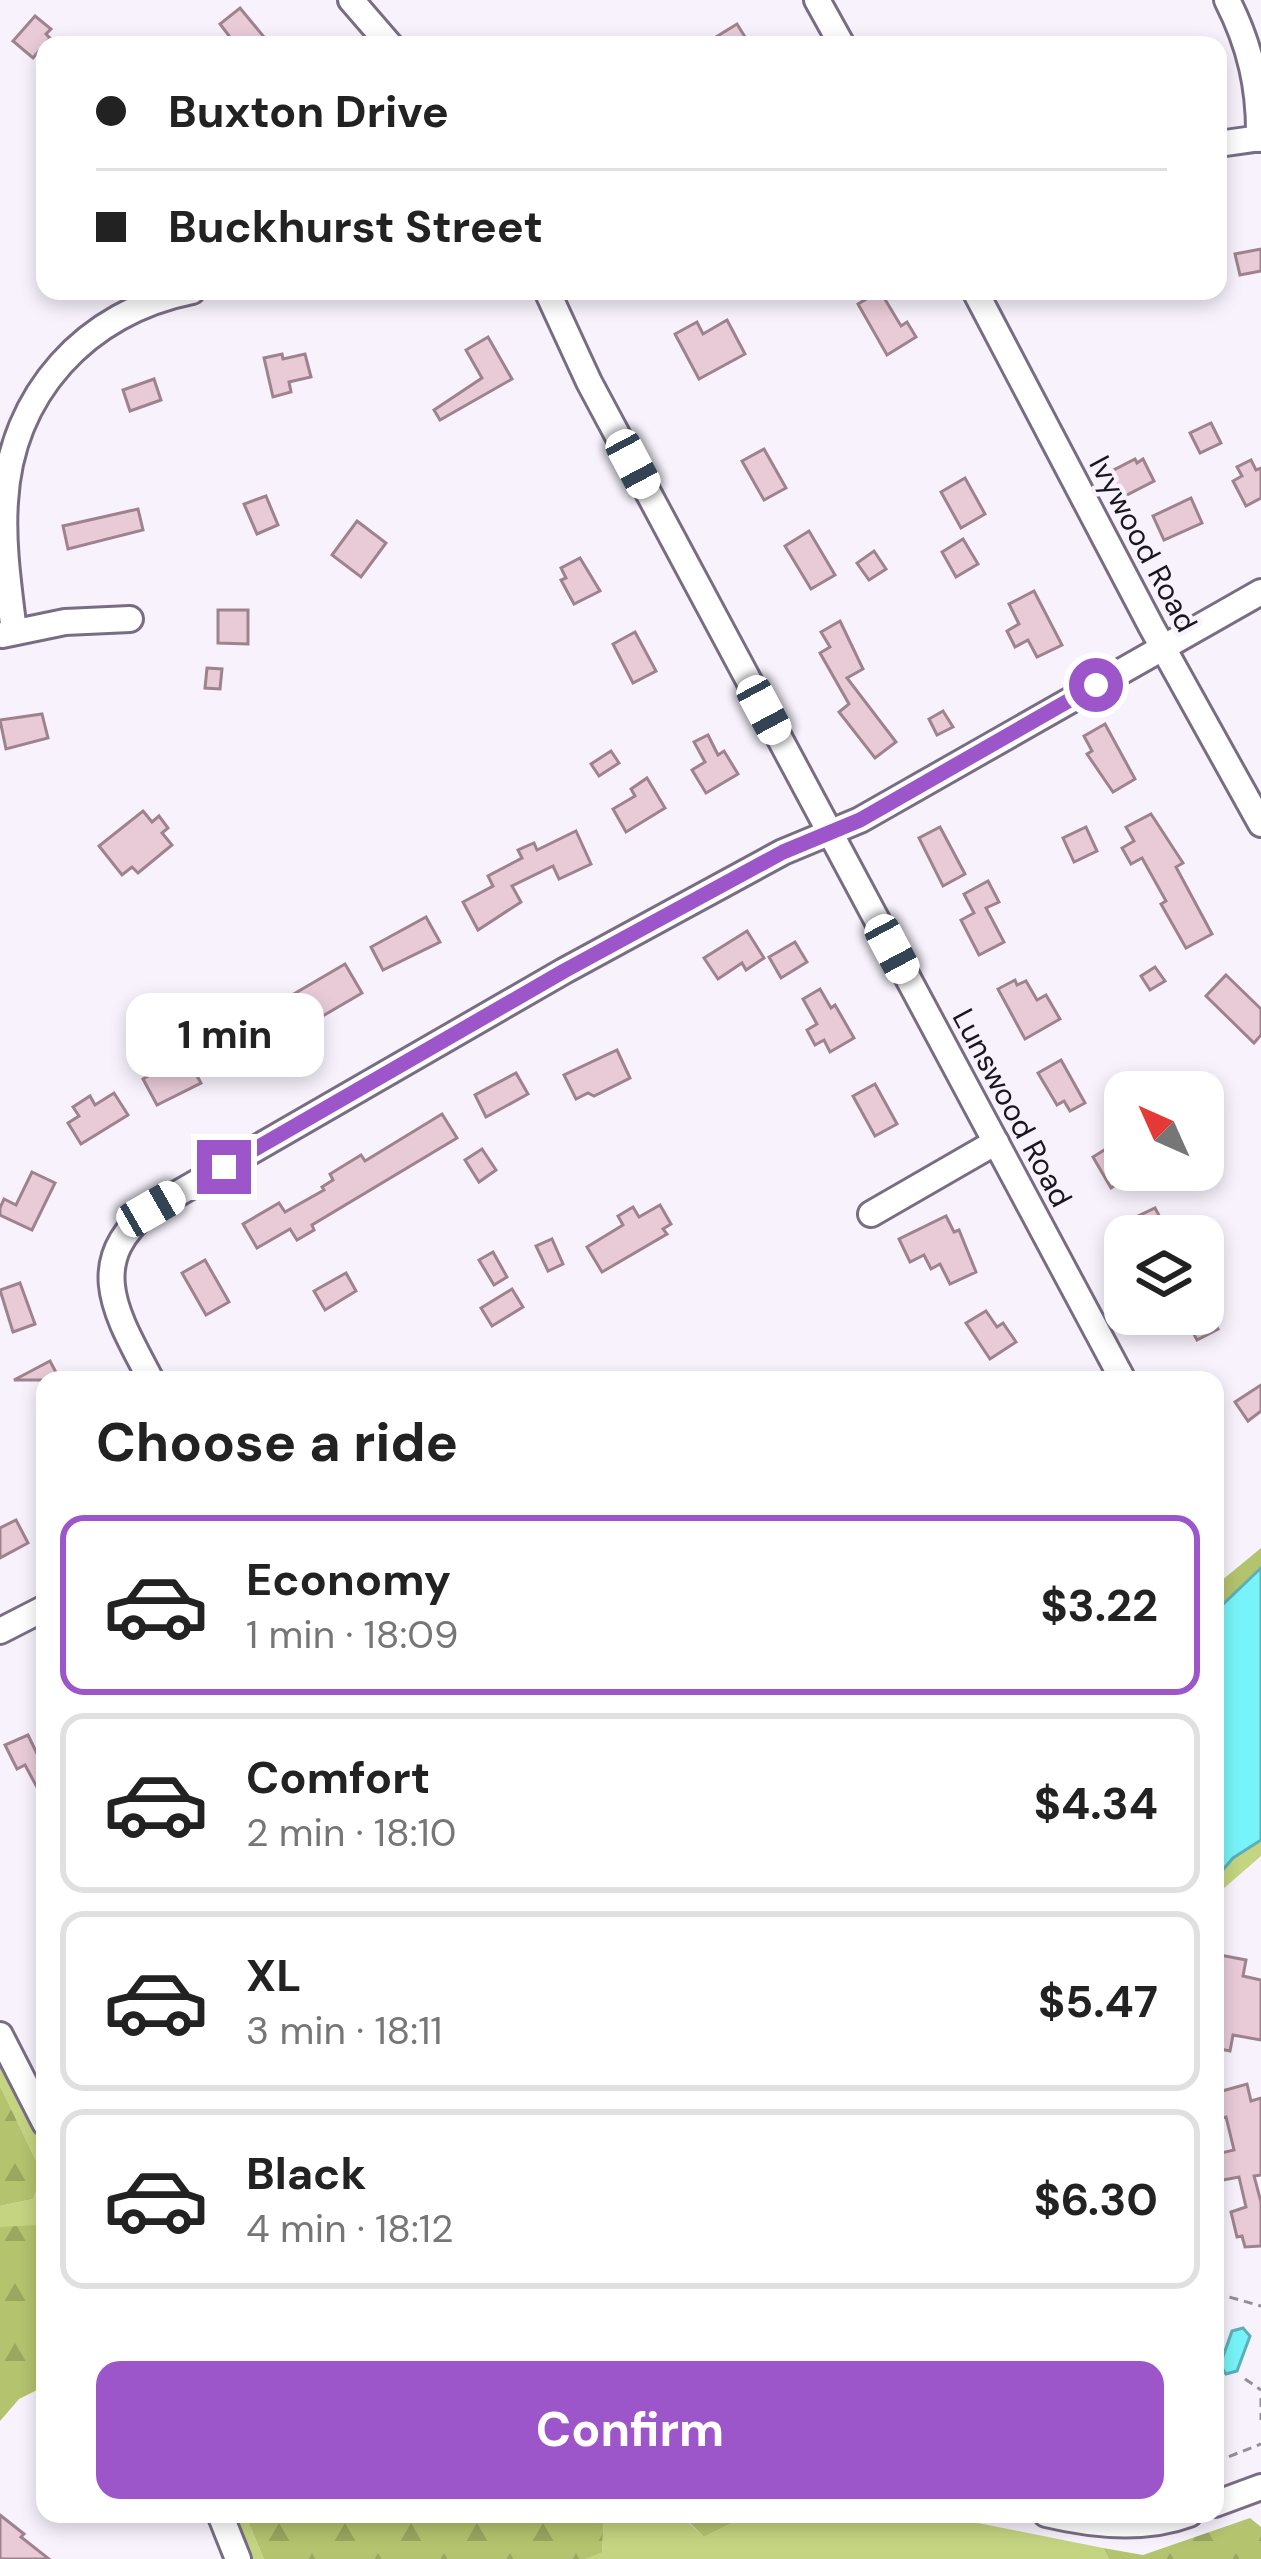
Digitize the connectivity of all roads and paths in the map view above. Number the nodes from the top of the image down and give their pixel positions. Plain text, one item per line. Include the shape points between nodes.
1 (351, 0) edge
2 (817, 0) edge
3 (1227, 0) edge
4 (382, 36) edge
5 (837, 36) edge
6 (1260, 138) edge
7 (1227, 143) edge
8 (160, 300) edge
9 (551, 300) edge
10 (979, 300) edge
11 (1261, 592) edge
12 (130, 619) dead end
13 (7, 633) edge
14 (1162, 647) junction
15 (1261, 824) edge
16 (830, 832) junction
17 (996, 1142) junction
18 (871, 1214) dead end
19 (146, 1371) edge
20 (1118, 1371) edge
21 (36, 1613) edge
22 (0, 1631) edge
23 (0, 2035) edge
24 (36, 2105) edge
25 (1224, 2296) edge
26 (1261, 2306) edge
27 (1245, 2379) dead end
28 (1261, 2390) edge
29 (1261, 2398) edge
30 (1261, 2420) edge
31 (1261, 2444) edge
32 (1224, 2458) edge
33 (1261, 2487) edge
34 (1224, 2501) edge
35 (224, 2523) edge
36 (238, 2559) edge

1 - 4 street
2 - 5 street
3 - 6 street via 1256,78
6 - 7 street
8 - 13 street via 86,338 28,408 4,500
9 - 16 street, Lunswood Road
10 - 14 street, Ivywood Road
11 - 14 street
12 - 13 street
14 - 15 street, Ivywood Road
14 - 16 street
16 - 17 street, Lunswood Road
16 - 19 street via 728,880 151,1209 125,1233 110,1273 115,1311
17 - 18 street
17 - 20 street, Lunswood Road
21 - 22 street
23 - 24 street
25 - 26 path
27 - 28 path
29 - 30 path
31 - 32 path
33 - 34 street
35 - 36 street

